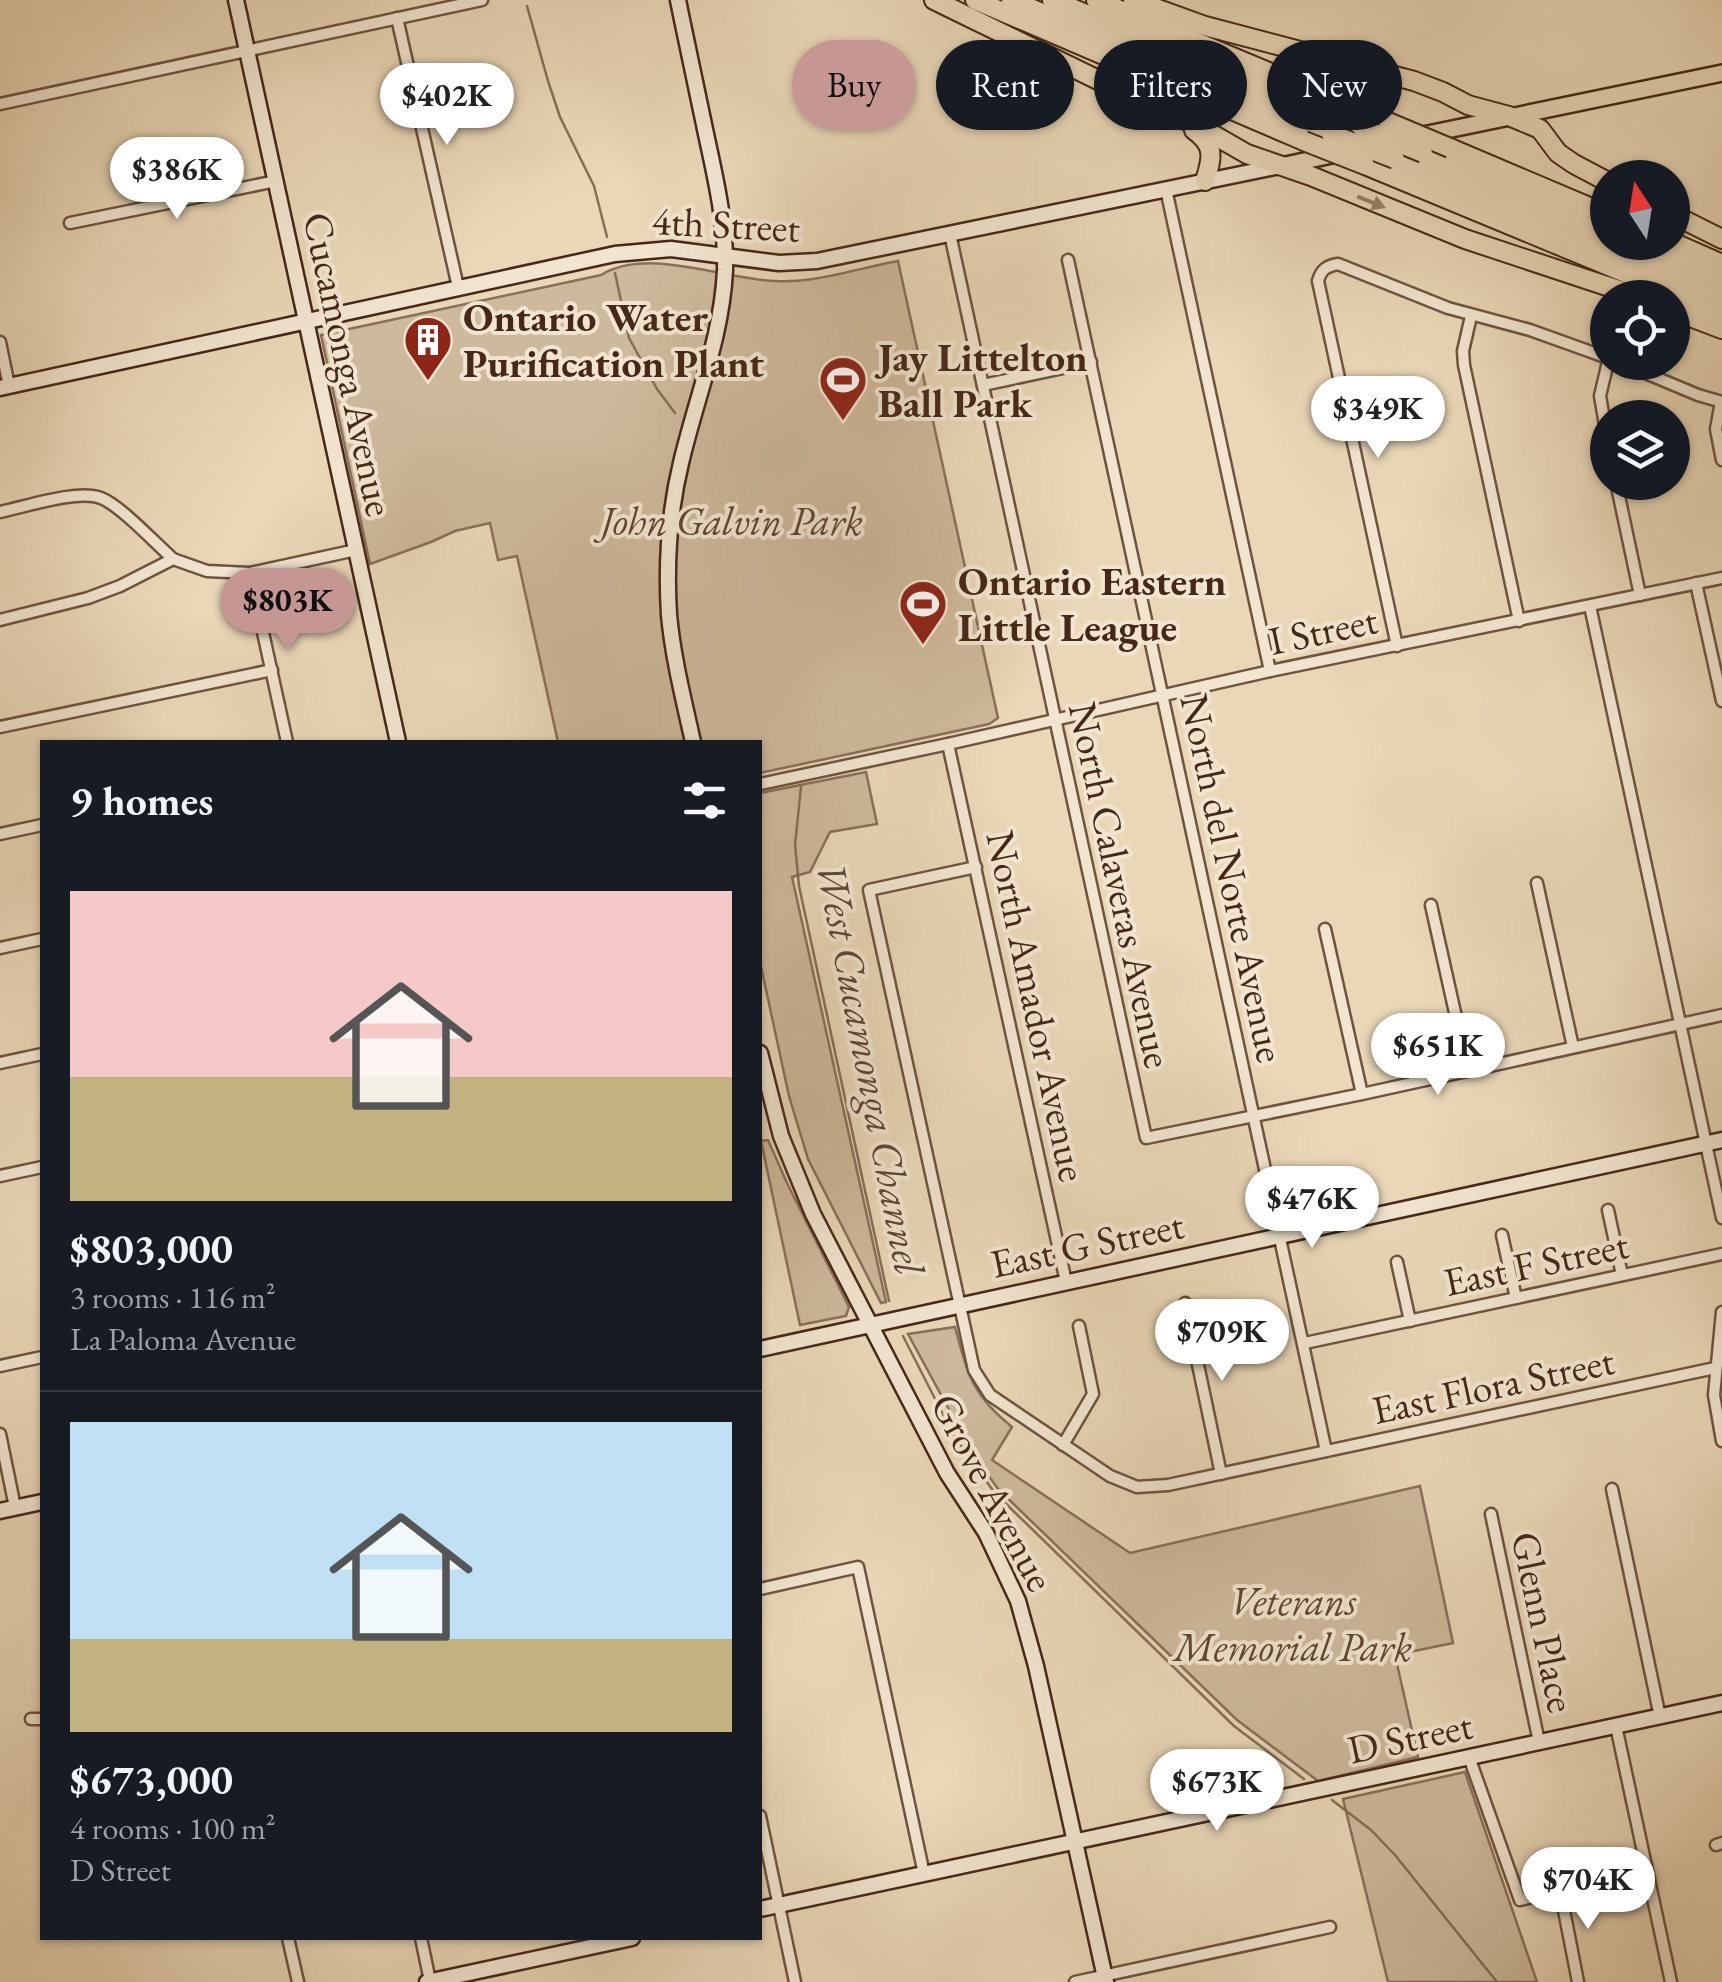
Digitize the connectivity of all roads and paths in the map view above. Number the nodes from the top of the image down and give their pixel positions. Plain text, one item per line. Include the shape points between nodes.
1 (236, 0) edge
2 (482, 0) edge
3 (678, 0) edge
4 (934, 0) edge
5 (975, 0) edge
6 (1011, 0) edge
7 (1052, 0) edge
8 (1096, 0) edge
9 (1132, 0) edge
10 (398, 18) junction
11 (246, 50) junction
12 (1722, 72) edge
13 (1094, 78) edge
14 (0, 104) edge
15 (1509, 116) junction
16 (1193, 130) edge
17 (1205, 130) edge
18 (1280, 166) junction
19 (1590, 172) edge
20 (276, 180) junction
21 (1206, 181) junction
22 (1166, 189) junction
23 (1590, 207) edge
24 (70, 223) dead end
25 (1690, 223) edge
26 (1590, 224) edge
27 (950, 234) junction
28 (1722, 239) edge
29 (1690, 250) edge
30 (725, 256) junction
31 (1068, 260) dead end
32 (1675, 260) edge
33 (1722, 264) edge
34 (1594, 280) edge
35 (1722, 280) edge
36 (458, 287) junction
37 (1722, 296) edge
38 (1722, 313) edge
39 (1472, 316) junction
40 (1690, 317) edge
41 (306, 320) junction
42 (1722, 329) edge
43 (0, 342) edge
44 (1590, 353) edge
45 (1090, 362) junction
46 (1662, 380) edge
47 (983, 385) junction
48 (5, 387) edge
49 (1721, 402) edge
50 (1722, 460) edge
51 (1620, 500) edge
52 (0, 512) edge
53 (356, 550) junction
54 (173, 559) junction
55 (250, 573) junction
56 (1722, 578) edge
57 (1696, 583) junction
58 (1640, 595) junction
59 (1590, 606) junction
60 (0, 620) edge
61 (1519, 621) junction
62 (1397, 646) junction
63 (272, 670) junction
64 (1270, 672) junction
65 (1162, 696) junction
66 (1722, 700) edge
67 (1054, 719) junction
68 (0, 727) edge
69 (287, 740) edge
70 (398, 740) edge
71 (693, 740) edge
72 (948, 744) junction
73 (762, 784) edge
74 (40, 826) edge
75 (0, 834) edge
76 (976, 867) junction
77 (1537, 883) dead end
78 (1431, 905) dead end
79 (1325, 929) dead end
80 (40, 939) edge
81 (0, 948) edge
82 (1722, 1015) edge
83 (1680, 1024) junction
84 (1572, 1047) junction
85 (40, 1054) edge
86 (762, 1061) edge
87 (0, 1063) edge
88 (1468, 1071) junction
89 (1362, 1094) junction
90 (1254, 1115) junction
91 (1714, 1142) edge
92 (40, 1167) edge
93 (0, 1176) edge
94 (1608, 1210) dead end
95 (1722, 1218) edge
96 (1281, 1235) junction
97 (1502, 1235) dead end
98 (1722, 1254) edge
99 (1398, 1262) dead end
100 (1622, 1275) junction
101 (1066, 1282) junction
102 (1516, 1298) junction
103 (1185, 1302) dead end
104 (959, 1305) junction
105 (1722, 1312) edge
106 (1410, 1321) junction
107 (871, 1325) junction
108 (1079, 1326) dead end
109 (1304, 1344) junction
110 (762, 1349) edge
111 (40, 1357) edge
112 (0, 1366) edge
113 (1715, 1368) junction
114 (0, 1434) edge
115 (1722, 1441) edge
116 (1062, 1445) junction
117 (1326, 1451) junction
118 (1221, 1474) junction
119 (1612, 1489) dead end
120 (40, 1502) edge
121 (8, 1509) edge
122 (1491, 1514) dead end
123 (762, 1588) edge
124 (1722, 1703) edge
125 (1660, 1716) junction
126 (1616, 1726) junction
127 (1540, 1742) junction
128 (1469, 1757) junction
129 (762, 1826) edge
130 (1074, 1841) junction
131 (924, 1874) junction
132 (778, 1905) junction
133 (762, 1909) edge
134 (1330, 1926) dead end
135 (288, 1940) edge
136 (421, 1940) edge
137 (623, 1940) edge
138 (1105, 1979) edge
139 (298, 1982) edge
140 (428, 1982) edge
141 (794, 1982) edge
142 (1075, 1982) edge
143 (1578, 1982) edge
144 (1670, 1982) edge

1 - 11 main road, Cucamonga Avenue
2 - 10 street
3 - 30 main road via 720,196
4 - 13 highway
5 - 38 highway, bridge
6 - 37 highway, bridge
7 - 26 highway, bridge
8 - 23 highway, bridge
9 - 15 highway
10 - 11 street
10 - 36 street
11 - 14 street
11 - 20 main road, Cucamonga Avenue
12 - 15 main road, 4th Street
15 - 18 main road, 4th Street
15 - 19 highway via 1540,130 1558,153
16 - 21 highway via 1212,158
17 - 18 highway
18 - 21 main road, 4th Street
18 -> 34 highway via 1465,239
20 - 24 street
20 - 41 main road, Cucamonga Avenue
21 - 22 main road, 4th Street
22 - 27 main road, 4th Street
22 - 64 street
25 - 28 highway
27 - 30 main road, 4th Street via 805,262
27 - 47 street, North Calaveras Avenue
29 - 33 highway
30 - 36 main road, 4th Street via 670,249 609,255
30 - 71 main road via 717,331 680,465 668,547 670,616
31 - 45 street, North del Norte Avenue
32 - 35 highway
36 - 41 main road, 4th Street
39 - 44 street
39 - 61 street via 1464,364
39 - 62 street via 1338,264 1318,281
40 - 42 highway
41 - 48 main road, 4th Street
41 - 53 main road, Cucamonga Avenue
43 - 48 street
45 - 47 street
45 - 65 street, North del Norte Avenue
46 - 49 street
47 - 67 street, North Calaveras Avenue
49 - 50 street via 1716,430
51 - 58 street
52 - 54 street via 100,497
53 - 55 street
53 - 70 main road, Cucamonga Avenue
54 - 55 street via 207,571
54 - 60 street via 88,598
55 - 63 street
56 - 57 street, I Street
57 - 58 street, I Street
57 - 66 street
58 - 59 street, I Street
59 - 61 street, I Street
59 - 83 street
61 - 62 street, I Street
62 - 64 street, I Street
63 - 68 street
63 - 69 street
64 - 65 street, I Street
65 - 67 street, I Street
65 - 90 street, North del Norte Avenue
67 - 72 street, I Street
67 - 90 street, North Calaveras Avenue via 1146,1138
72 - 73 street, I Street
72 - 76 street, North Amador Avenue
74 - 75 street
76 - 101 street, North Amador Avenue
76 - 104 street, East Flora Street via 868,890
77 - 84 street
78 - 88 street
79 - 89 street
80 - 81 street
82 - 83 street
83 - 84 street
83 - 91 street
84 - 88 street
85 - 87 street
86 - 107 main road, Grove Avenue via 795,1174
88 - 89 street
89 - 90 street
90 - 96 street, North del Norte Avenue
91 - 95 street
91 - 96 main road, East G Street
92 - 93 street
94 - 100 street
96 - 101 main road, East G Street
96 - 109 street, North del Norte Avenue
97 - 102 street
98 - 100 street, East F Street
99 - 106 street
100 - 102 street, East F Street
101 - 104 main road, East G Street
102 - 106 street, East F Street
103 - 118 street
104 - 107 main road, East G Street
104 - 116 street, East Flora Street via 974,1370 990,1395
105 - 113 street
106 - 109 street, East F Street
107 - 110 main road, East G Street
107 - 130 main road, Grove Avenue via 1010,1579 1028,1631
108 - 116 street via 1092,1394
109 - 117 street, North del Norte Avenue
111 - 112 street
113 - 115 street
113 - 117 street, East Flora Street
114 - 121 street
116 - 118 street, East Flora Street via 1137,1486
117 - 118 street, East Flora Street
119 - 125 street
120 - 121 main road
122 - 127 street, Glenn Place
123 - 131 street via 858,1567
124 - 125 main road, D Street
125 - 126 main road, D Street
126 - 127 main road, D Street
126 - 144 street
127 - 128 main road, D Street
128 - 130 main road, D Street
128 - 143 street via 1520,1900 1560,1890
129 - 132 street
130 - 131 main road, D Street
130 - 138 main road, Grove Avenue
131 - 132 main road, D Street
132 - 133 main road, D Street
132 - 141 street
134 - 138 street
135 - 139 street
136 - 140 street
137 - 140 main road
138 - 142 street

